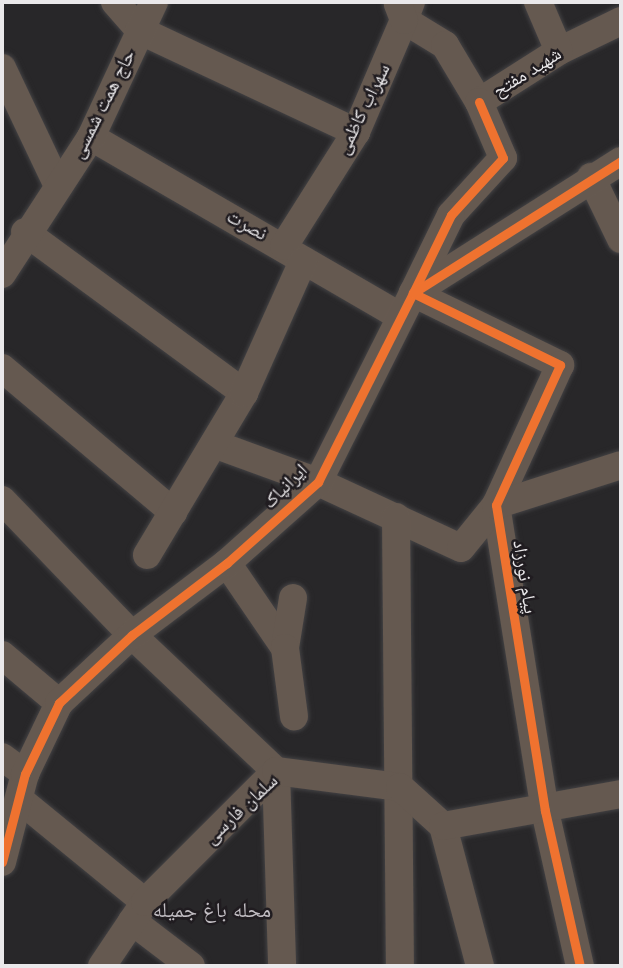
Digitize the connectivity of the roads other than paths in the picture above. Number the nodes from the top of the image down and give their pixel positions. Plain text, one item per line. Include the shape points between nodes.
1 (115, 2) edge
2 (153, 2) edge
3 (538, 2) edge
4 (404, 8) edge
5 (621, 21) edge
6 (139, 30) junction
7 (559, 51) junction
8 (2, 68) edge
9 (479, 102) junction
10 (356, 132) junction
11 (91, 137) junction
12 (621, 161) edge
13 (591, 177) junction
14 (58, 186) junction
15 (25, 232) junction
16 (621, 239) edge
17 (294, 254) junction
18 (2, 274) edge
19 (407, 305) junction
20 (2, 368) edge
21 (244, 393) junction
22 (214, 444) junction
23 (621, 465) edge
24 (318, 482) junction
25 (2, 500) edge
26 (496, 506) junction
27 (173, 512) junction
28 (396, 517) junction
29 (147, 555) dead end
30 (227, 563) junction
31 (293, 598) dead end
32 (132, 635) junction
33 (285, 648) junction
34 (2, 655) edge
35 (59, 704) junction
36 (294, 716) dead end
37 (2, 757) edge
38 (276, 771) junction
39 (22, 786) junction
40 (400, 787) junction
41 (621, 794) edge
42 (545, 810) junction
43 (443, 826) junction
44 (2, 856) edge
45 (139, 911) junction
46 (102, 966) edge
47 (191, 966) edge
48 (282, 966) edge
49 (400, 966) edge
50 (480, 966) edge
51 (580, 966) edge

1 - 6 street
2 - 6 street, حاج همت شمسی
3 - 7 street
4 - 9 street, شهید مفتح via 445,45
4 - 10 street, سهراب کاظمی
5 - 7 street, شهید مفتح
6 - 10 street
6 - 11 street, حاج همت شمسی
7 - 9 street, شهید مفتح
8 - 14 street
9 - 19 street, ایرانپاک via 503,158 451,215
10 - 17 street, سهراب کاظمی
11 - 14 street, حاج همت شمسی
11 - 17 street, نصرت
12 - 13 street
13 - 16 street
13 - 19 street
14 - 15 street, حاج همت شمسی
15 - 18 street, حاج همت شمسی
15 - 21 street
17 - 19 street, نصرت
17 - 21 street, سهراب کاظمی
19 - 24 street, ایرانپاک
19 - 26 street via 560,365
20 - 27 street
21 - 22 street, سهراب کاظمی
22 - 24 street
22 - 27 street, سهراب کاظمی
23 - 26 street
24 - 28 street
24 - 30 street, ایرانپاک
25 - 32 street
26 - 28 street via 461,548
26 - 42 street, پیام نورزاد
27 - 29 street, سهراب کاظمی
28 - 40 street
30 - 32 street, ایرانپاک
30 - 33 street
31 - 33 street
32 - 35 street, ایرانپاک
32 - 38 street
33 - 36 street
34 - 35 street
35 - 39 street, ایرانپاک
37 - 39 street
38 - 40 street, سلمان فارسی
38 - 45 street, سلمان فارسی
38 - 48 street
39 - 44 street, ایرانپاک
39 - 45 street
40 - 43 street
40 - 49 street
41 - 42 street
42 - 43 street
42 - 51 street, پیام نورزاد
43 - 50 street
45 - 46 street, سلمان فارسی
45 - 47 street

